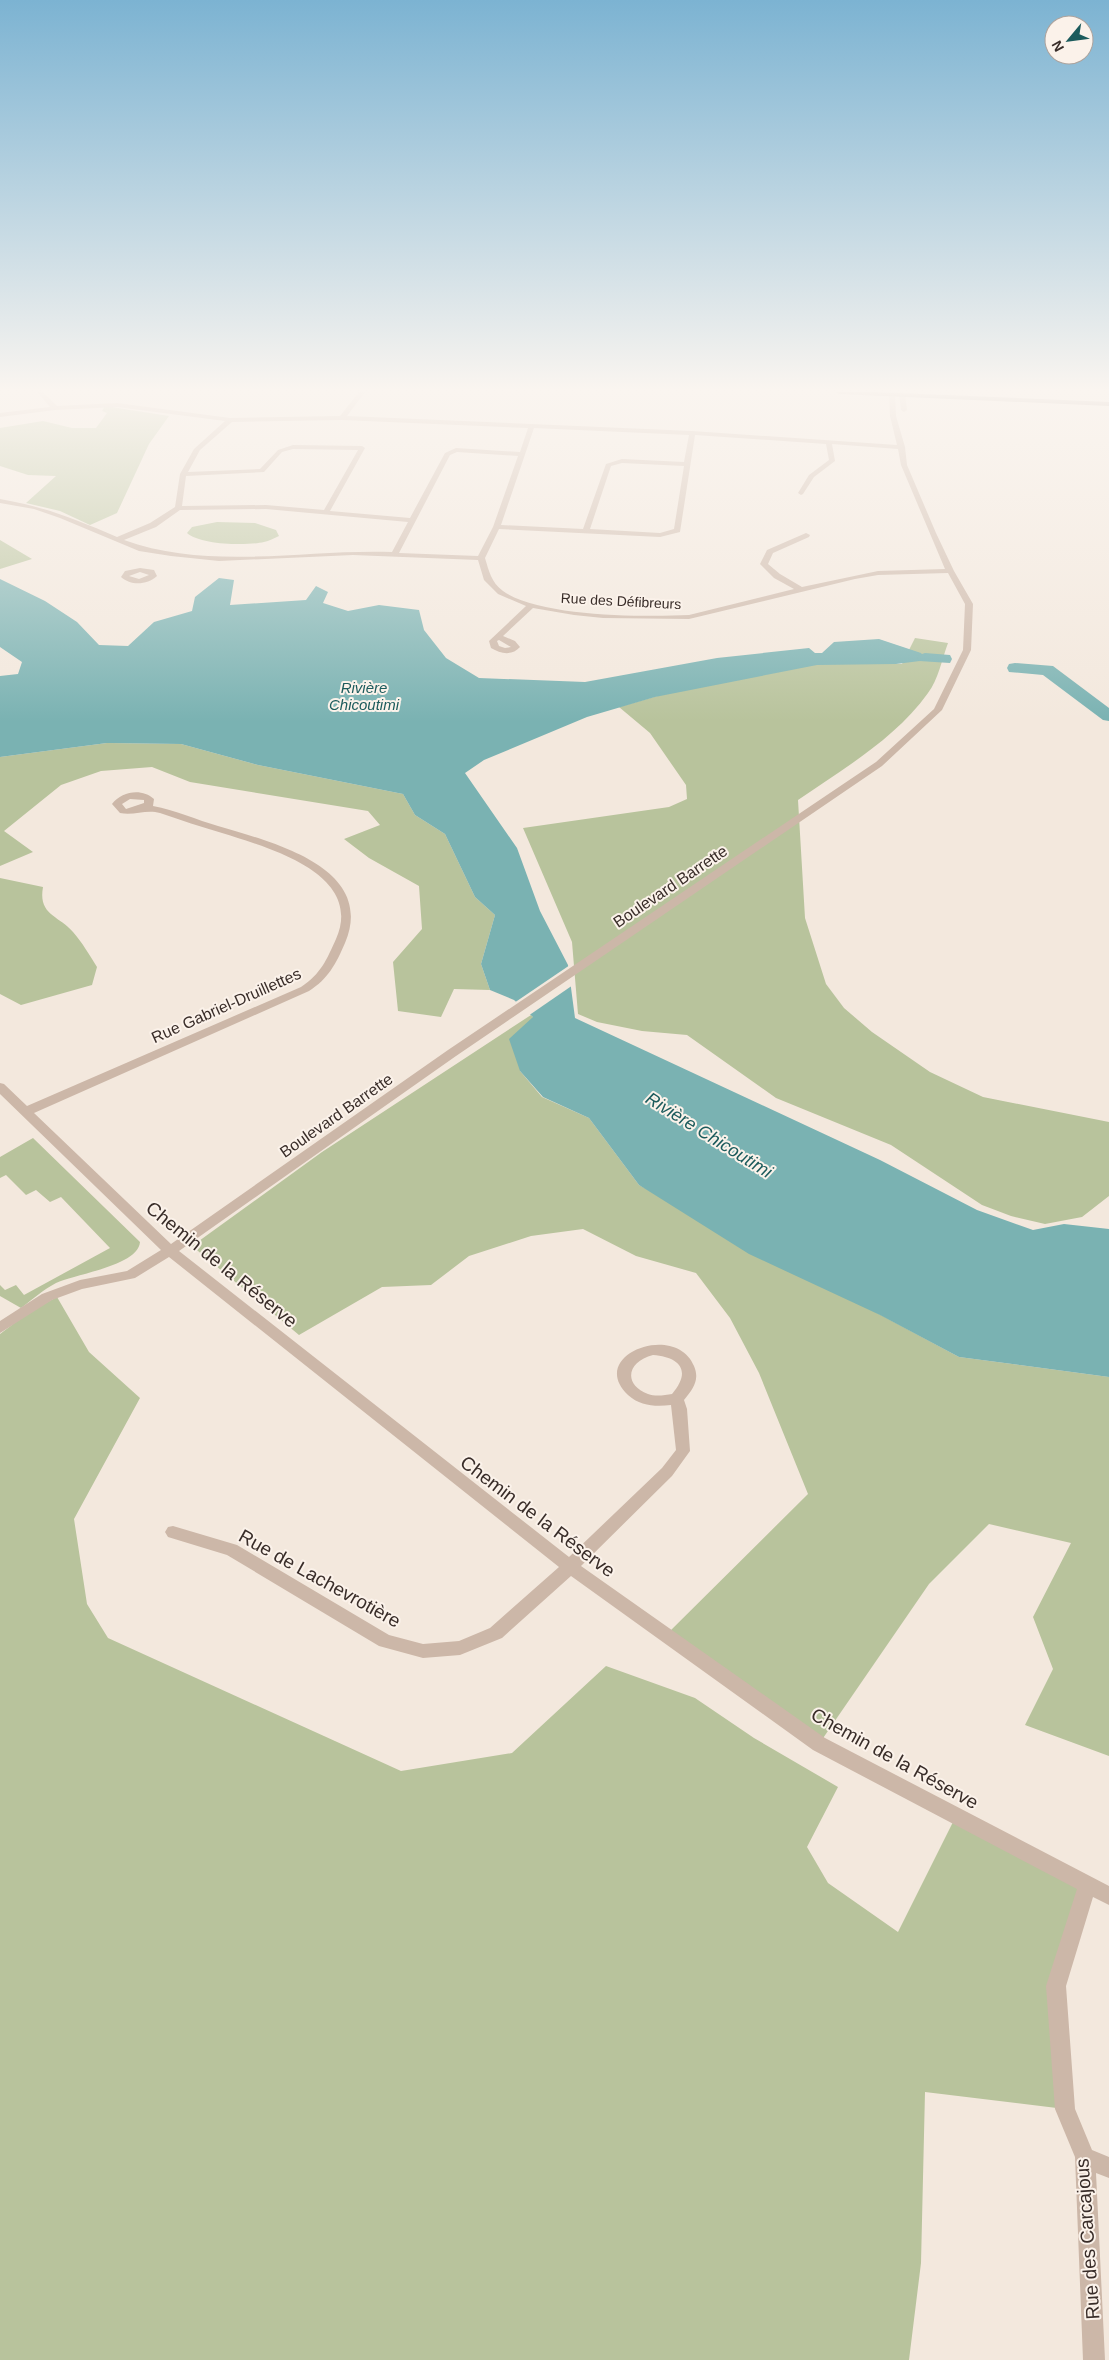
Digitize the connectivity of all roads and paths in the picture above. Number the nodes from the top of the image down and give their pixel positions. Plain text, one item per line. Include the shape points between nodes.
1 (7, 502) edge
2 (179, 502) edge
3 (332, 502) edge
4 (421, 502) edge
5 (506, 502) edge
6 (596, 502) edge
7 (681, 502) edge
8 (920, 502) edge
9 (178, 508) junction
10 (326, 512) junction
11 (412, 520) junction
12 (497, 528) junction
13 (586, 532) junction
14 (806, 535) dead end
15 (117, 540) junction
16 (171, 554) junction
17 (395, 554) junction
18 (481, 558) junction
19 (164, 560) dead end
20 (156, 565) dead end
21 (148, 571) dead end
22 (950, 571) junction
23 (802, 590) junction
24 (531, 605) junction
25 (498, 636) dead end
26 (146, 807) dead end
27 (0, 1087) edge
28 (25, 1112) junction
29 (170, 1251) junction
30 (0, 1328) edge
31 (676, 1399) junction
32 (173, 1532) dead end
33 (570, 1567) junction
34 (1088, 1886) junction
35 (1109, 1896) edge
36 (1085, 2157) junction
37 (1109, 2168) edge
38 (1094, 2360) edge

1 - 15 street via 63,516
2 - 9 street
3 - 10 street
4 - 11 street
5 - 12 street
6 - 13 street
7 - 13 street via 677,530 660,535
8 - 22 street, Boulevard Barrette
9 - 10 street via 266,507
9 - 15 street via 152,525
10 - 11 street
11 - 17 street
12 - 13 street
12 - 18 street
14 - 23 street via 770,552 764,564 777,576
15 - 16 street
16 - 17 street via 219,559
16 - 19 street
17 - 18 street
18 - 24 street, Rue des Défibreurs via 488,581 510,597
20 - 21 street
22 - 23 street, Rue des Défibreurs via 878,573
22 - 29 street, Boulevard Barrette via 969,604 967,650 938,710 879,764 452,1053
23 - 24 street, Rue des Défibreurs via 716,612 672,618 572,613
24 - 25 street
26 - 28 street, Rue Gabriel-Druillettes via 276,850 323,872 346,905 346,930 325,976 305,989
27 - 28 street, Chemin de la Réserve
28 - 29 street, Chemin de la Réserve
29 - 30 street, Boulevard Barrette via 130,1275 80,1285 47,1297
29 - 33 street, Chemin de la Réserve
31 - 31 street via 690,1382 686,1362 667,1350 639,1353 630,1359 624,1368 624,1378 638,1396 656,1401
31 - 33 street, Rue de Lachevrotière via 680,1409 683,1451 668,1472
32 - 33 street, Rue de Lachevrotière via 232,1550 385,1641 423,1651 460,1648 496,1633
33 - 34 street, Chemin de la Réserve via 819,1744 957,1814
34 - 35 street, Chemin de la Réserve
34 - 36 street, Rue des Carcajous via 1056,1986 1065,2109
36 - 37 street
36 - 38 street, Rue des Carcajous

